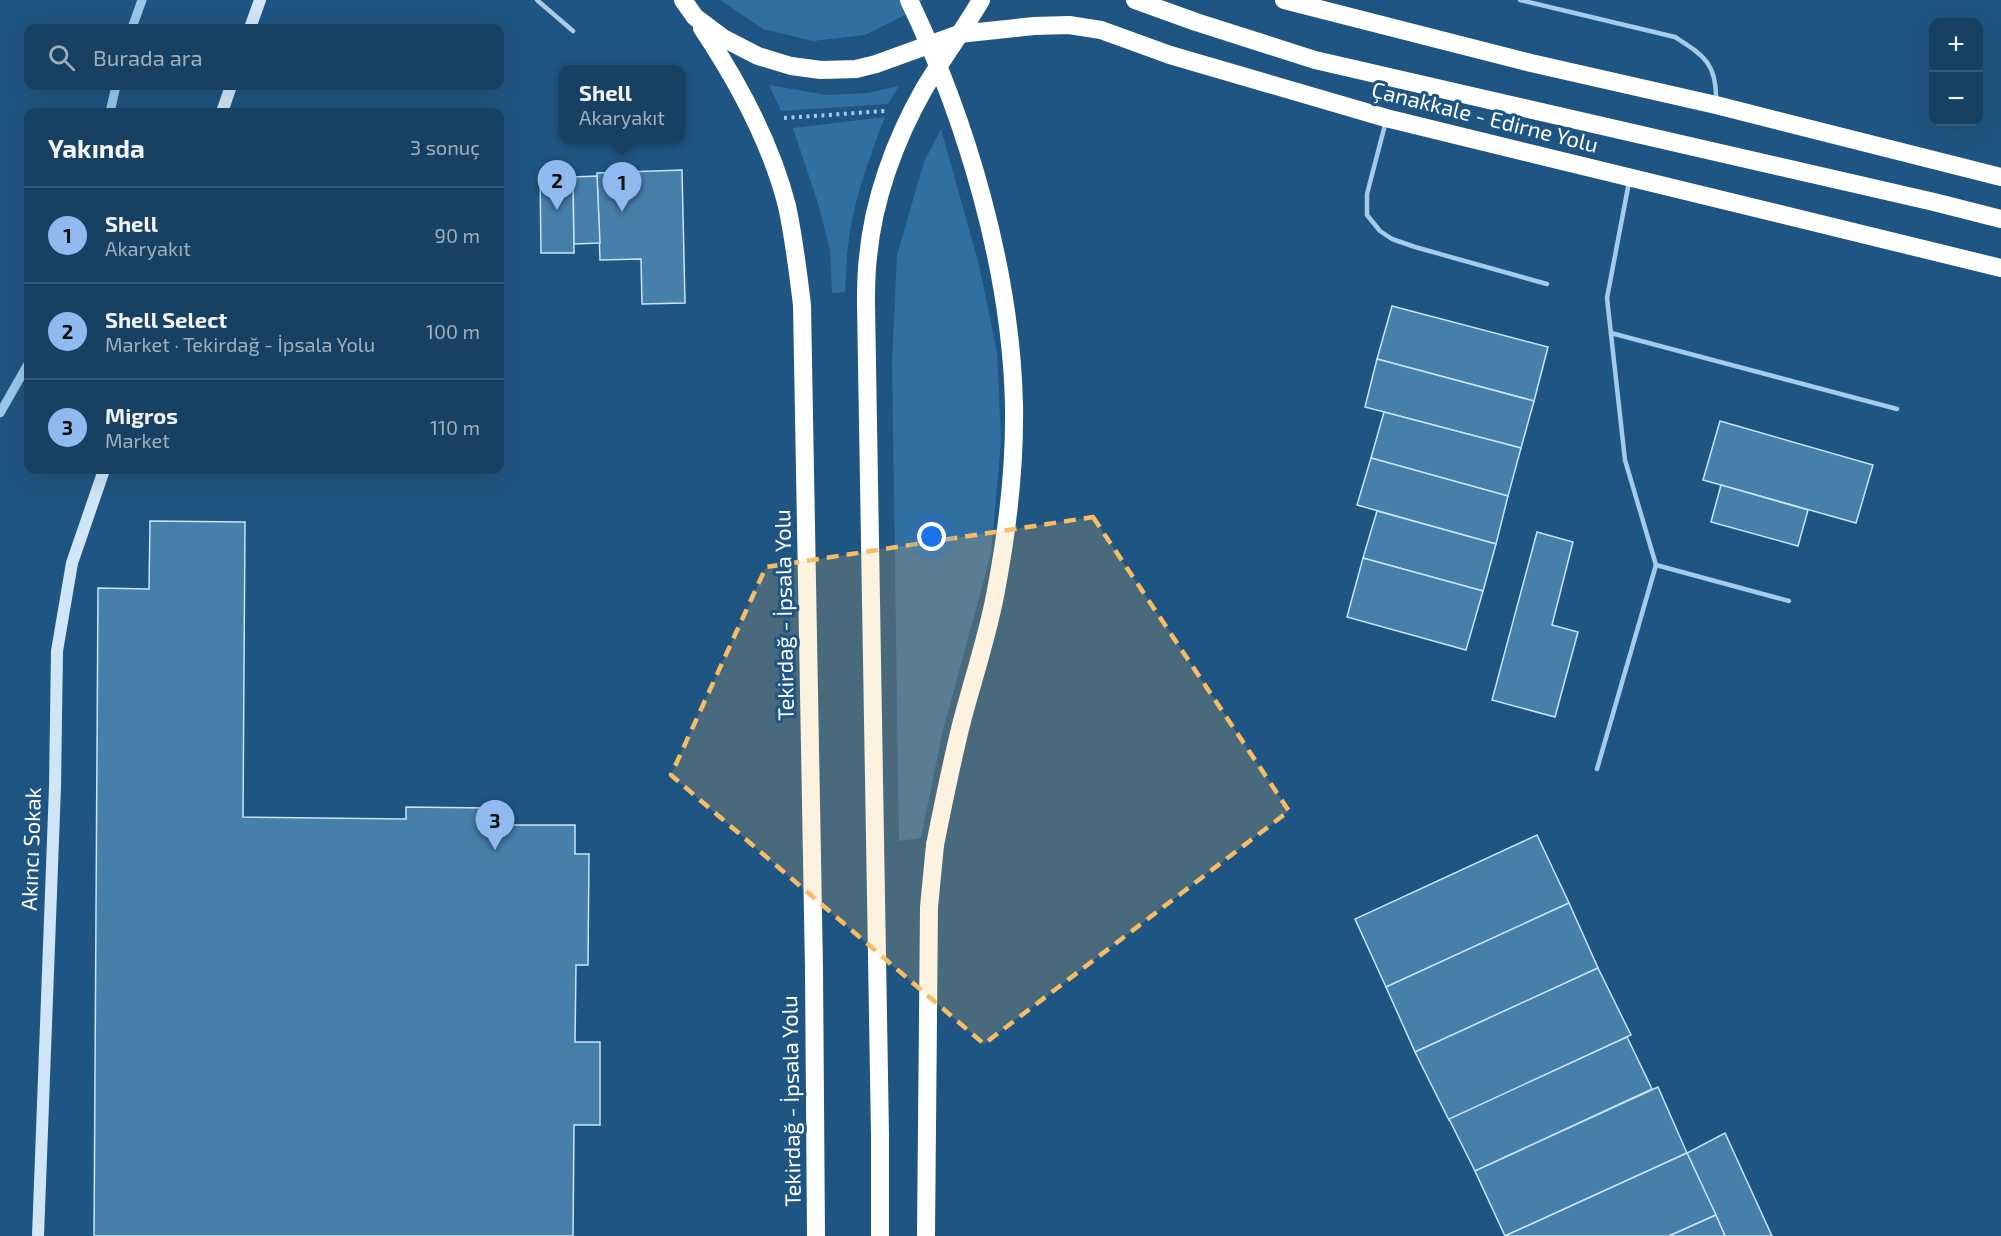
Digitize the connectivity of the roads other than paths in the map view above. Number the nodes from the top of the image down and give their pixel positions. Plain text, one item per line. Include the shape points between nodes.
1 (260, 0) edge
2 (537, 0) edge
3 (683, 0) edge
4 (909, 0) edge
5 (981, 0) edge
6 (1135, 0) edge
7 (1284, 0) edge
8 (1520, 0) edge
9 (695, 17) junction
10 (251, 24) edge
11 (573, 31) dead end
12 (959, 34) junction
13 (230, 90) edge
14 (1716, 105) junction
15 (223, 108) edge
16 (1386, 118) junction
17 (1630, 177) junction
18 (2001, 177) edge
19 (2001, 219) edge
20 (2001, 268) edge
21 (1547, 284) dead end
22 (1611, 333) junction
23 (1897, 409) dead end
24 (103, 474) edge
25 (1656, 565) junction
26 (1789, 601) dead end
27 (1597, 769) dead end
28 (38, 1236) edge
29 (816, 1236) edge
30 (880, 1236) edge
31 (926, 1236) edge

1 - 10 street
2 - 11 lane
3 - 9 highway, Tekirdağ - İpsala Yolu
4 - 31 highway, bridge via 945,84 988,214 1011,347 1014,404 1008,517 997,587 935,845 929,907
5 - 12 highway
6 - 19 highway via 1315,60
7 - 14 highway
8 - 14 lane via 1675,37 1698,51 1713,69
9 - 12 highway, Çanakkale - Edirne Yolu via 723,38 758,56 821,70 876,64
9 - 29 highway, Tekirdağ - İpsala Yolu via 726,64 771,161 786,204 802,305
12 - 16 highway, Çanakkale - Edirne Yolu via 1069,25 1101,30 1170,55
12 - 30 highway via 924,90 888,169 868,257
13 - 15 street
14 - 18 highway
16 - 17 highway, Çanakkale - Edirne Yolu
16 - 21 lane via 1367,194 1367,215 1380,231 1415,247
17 - 20 highway, Çanakkale - Edirne Yolu
17 - 22 lane via 1607,298
22 - 23 lane
22 - 25 lane via 1625,460
24 - 28 street, Akıncı Sokak via 72,563 57,651
25 - 26 lane
25 - 27 lane

